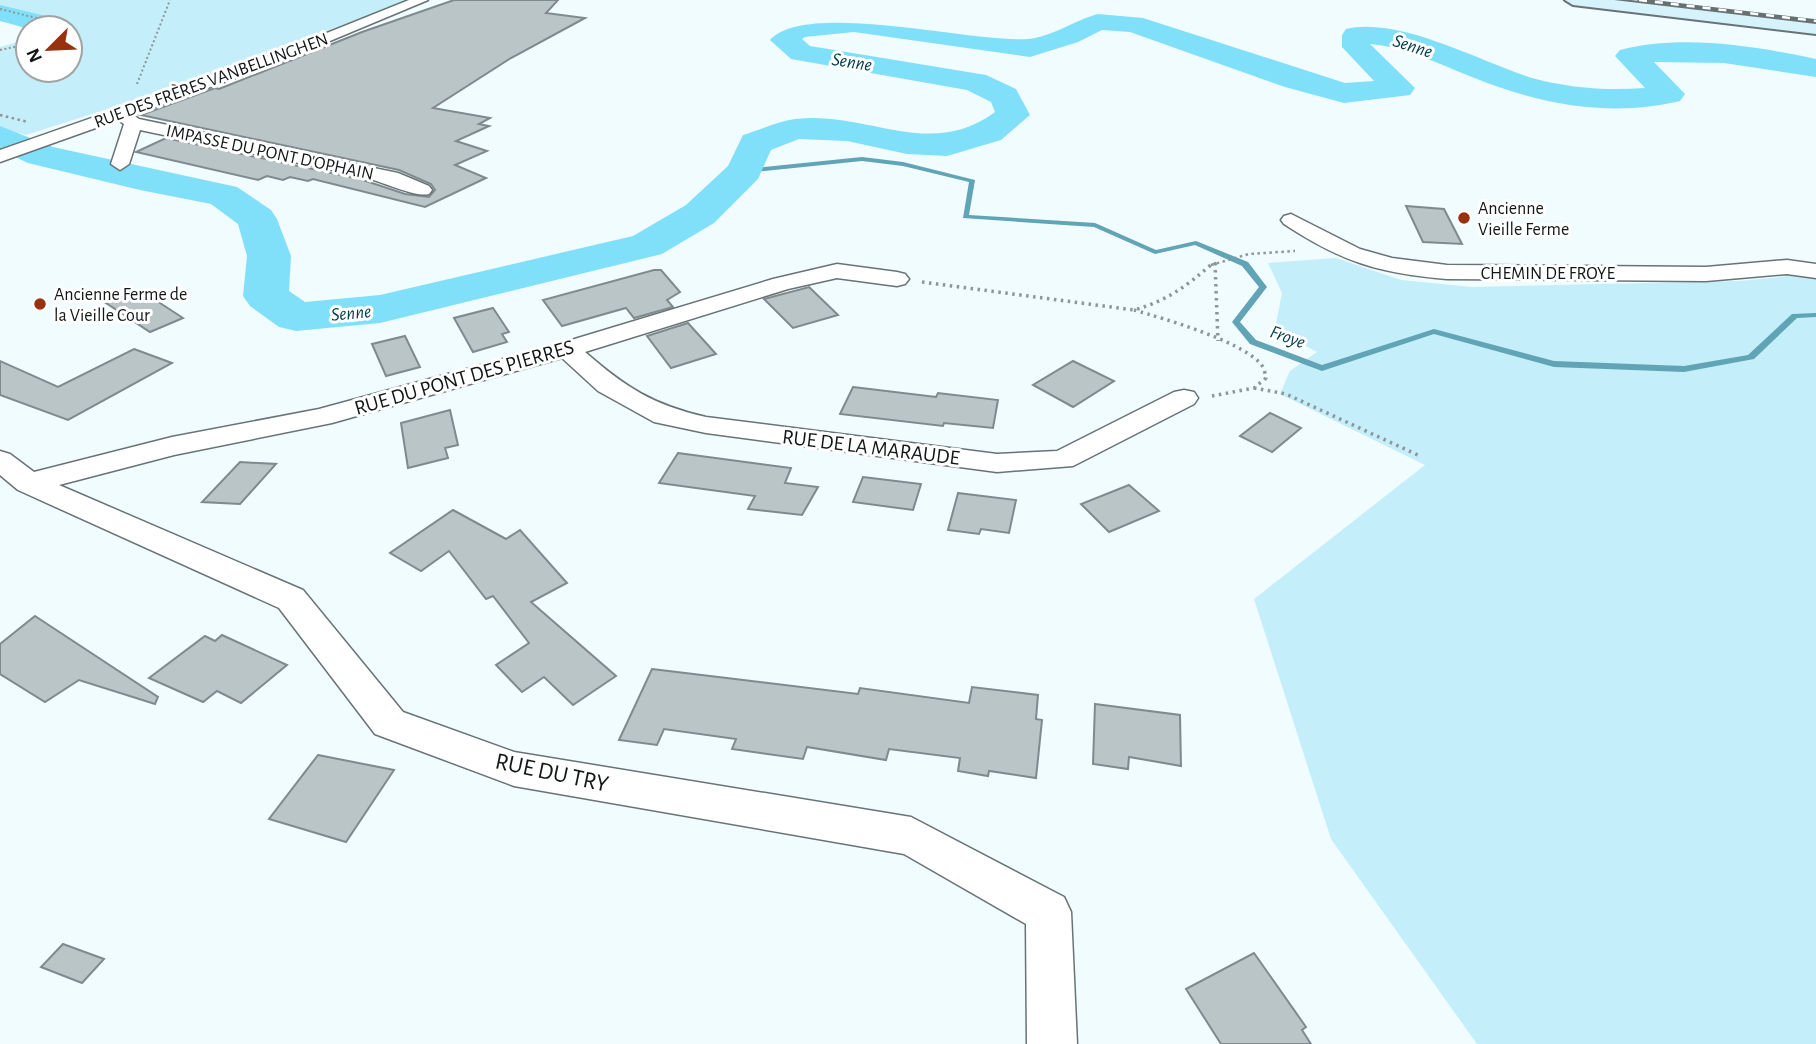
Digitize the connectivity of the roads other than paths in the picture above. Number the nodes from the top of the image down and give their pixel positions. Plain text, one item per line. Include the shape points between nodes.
1 (421, 0) edge
2 (1573, 0) edge
3 (1816, 29) edge
4 (130, 114) junction
5 (0, 156) edge
6 (120, 164) dead end
7 (422, 190) dead end
8 (1291, 220) dead end
9 (1816, 271) edge
10 (897, 279) road end
11 (567, 349) junction
12 (1184, 398) road end
13 (14, 471) edge
14 (1052, 1044) edge

1 - 4 street, RUE DES FRÈRES VANBELLINGHEN
2 - 3 street
4 - 5 street, RUE DES FRÈRES VANBELLINGHEN
4 - 6 street, RUE DES FRÈRES VANBELLINGHEN
4 - 7 street, IMPASSE DU PONT D'OPHAIN via 391,177
8 - 9 street, CHEMIN DE FROYE via 1340,249 1407,268 1447,272 1706,274 1787,267
10 - 11 street, RUE DU PONT DES PIERRES via 837,271
11 - 12 street, RUE DE LA MARAUDE via 607,385 664,416 998,463 1063,460
11 - 13 street, RUE DU PONT DES PIERRES via 322,417
13 - 14 street, RUE DU TRY via 291,600 388,723 514,769 911,836 1048,912

